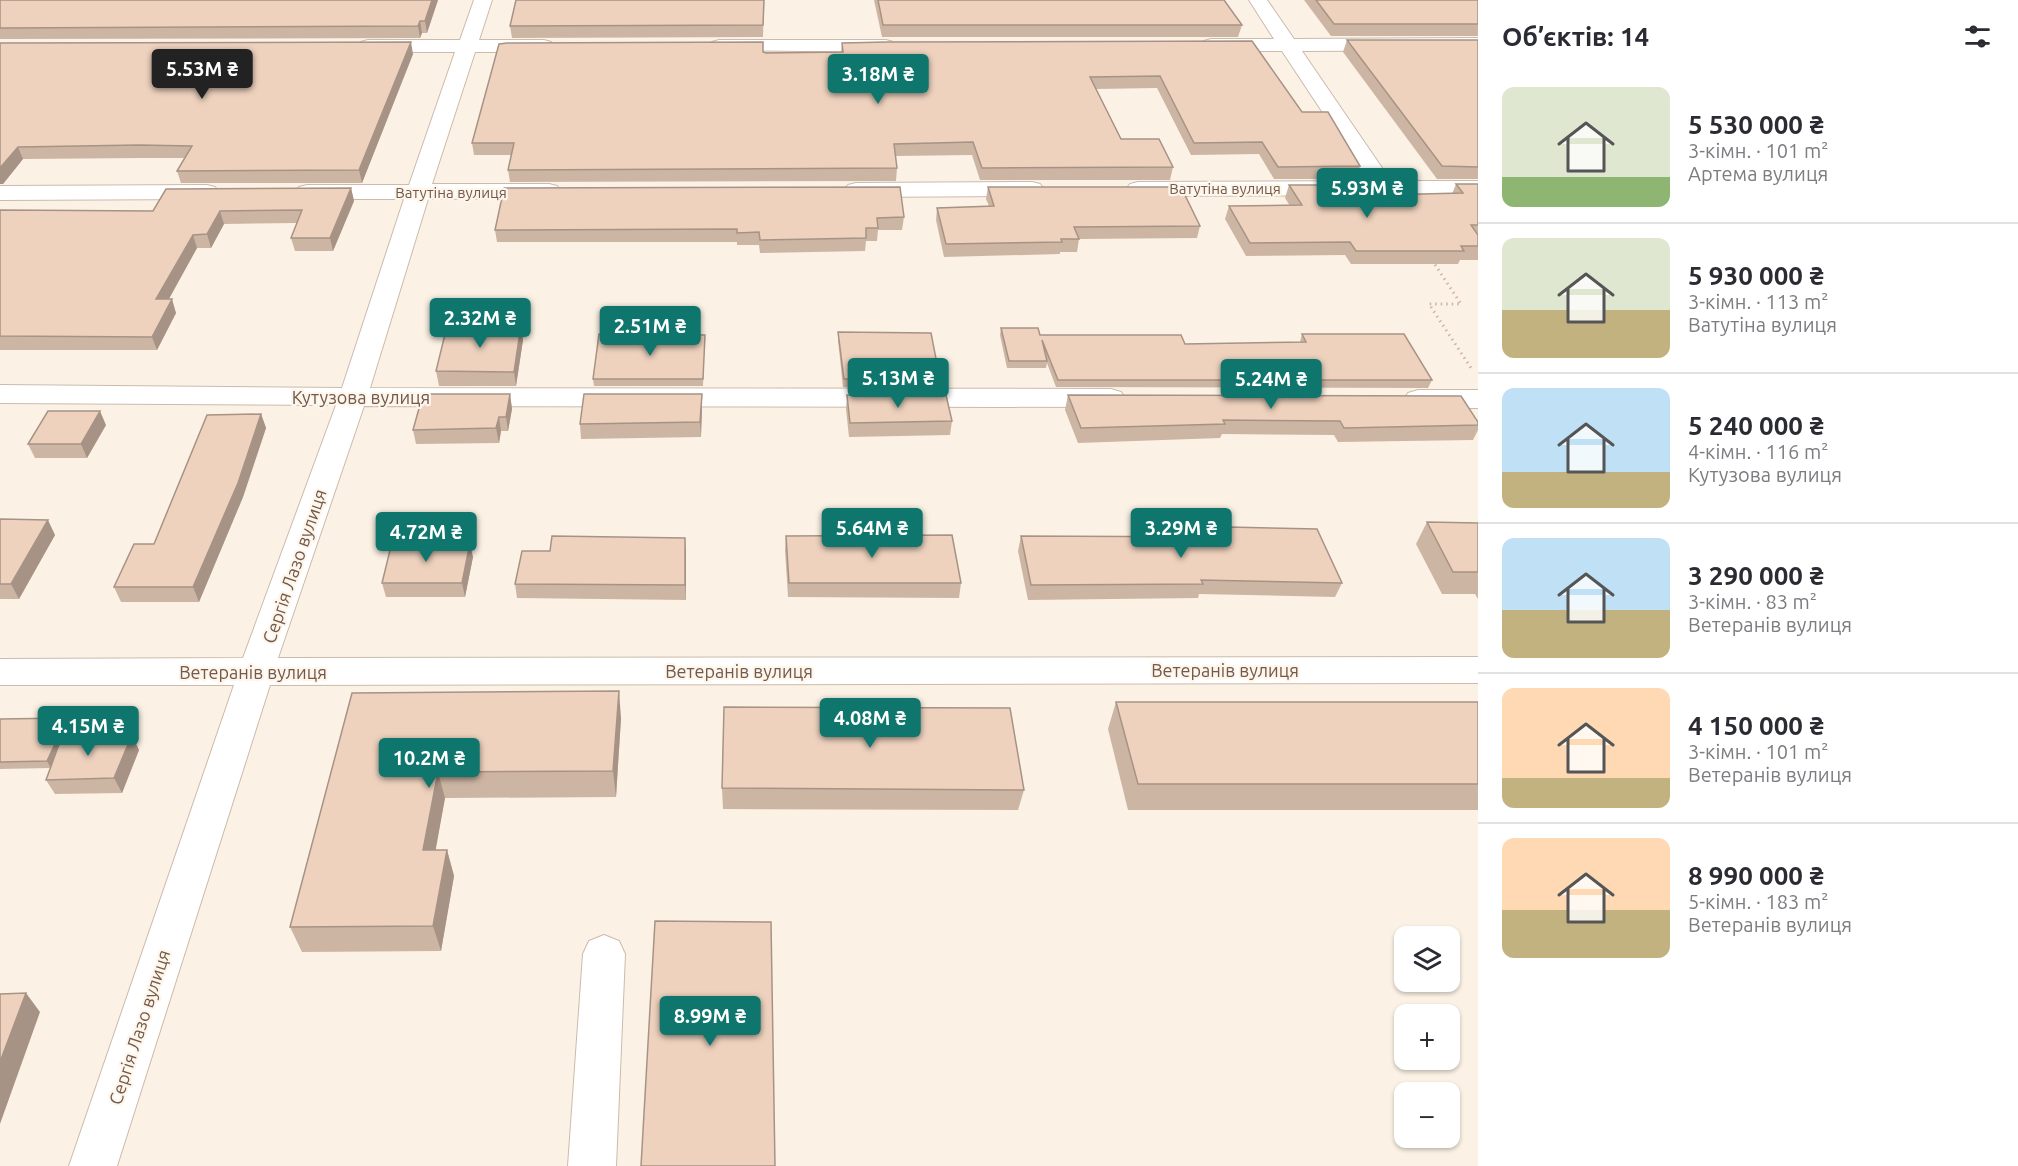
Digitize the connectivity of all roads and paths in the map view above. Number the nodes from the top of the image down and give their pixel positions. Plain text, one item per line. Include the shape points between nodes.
1 (483, 0) edge
2 (1258, 0) edge
3 (1288, 44) junction
4 (1478, 44) edge
5 (1192, 45) edge
6 (347, 46) edge
7 (467, 46) junction
8 (561, 46) edge
9 (703, 46) edge
10 (905, 46) edge
11 (1384, 188) junction
12 (1478, 188) edge
13 (1050, 189) edge
14 (1122, 189) edge
15 (835, 190) edge
16 (573, 191) edge
17 (227, 192) edge
18 (286, 192) edge
19 (418, 192) junction
20 (0, 193) edge
21 (1429, 256) edge
22 (1472, 369) dead end
23 (0, 394) edge
24 (353, 397) junction
25 (1143, 398) edge
26 (1394, 399) edge
27 (1478, 399) edge
28 (1478, 670) edge
29 (0, 672) edge
30 (256, 672) junction
31 (604, 954) dead end
32 (93, 1166) edge
33 (592, 1166) edge

1 - 7 street, Сергія Лазо вулиця
2 - 3 street
3 - 4 street
3 - 5 street
3 - 11 street
6 - 7 street
7 - 8 street
7 - 19 street, Сергія Лазо вулиця
9 - 10 street
11 - 12 street, Ватутіна вулиця
11 - 14 street, Ватутіна вулиця
13 - 15 street
16 - 19 street, Ватутіна вулиця
17 - 20 street
18 - 19 street, Ватутіна вулиця
19 - 24 street, Сергія Лазо вулиця
21 - 22 path via 1461,304 1429,304
23 - 24 street, Кутузова вулиця
24 - 25 street, Кутузова вулиця
24 - 30 street, Сергія Лазо вулиця
26 - 27 street
28 - 30 street, Ветеранів вулиця
29 - 30 street, Ветеранів вулиця
30 - 32 street, Сергія Лазо вулиця
31 - 33 street

